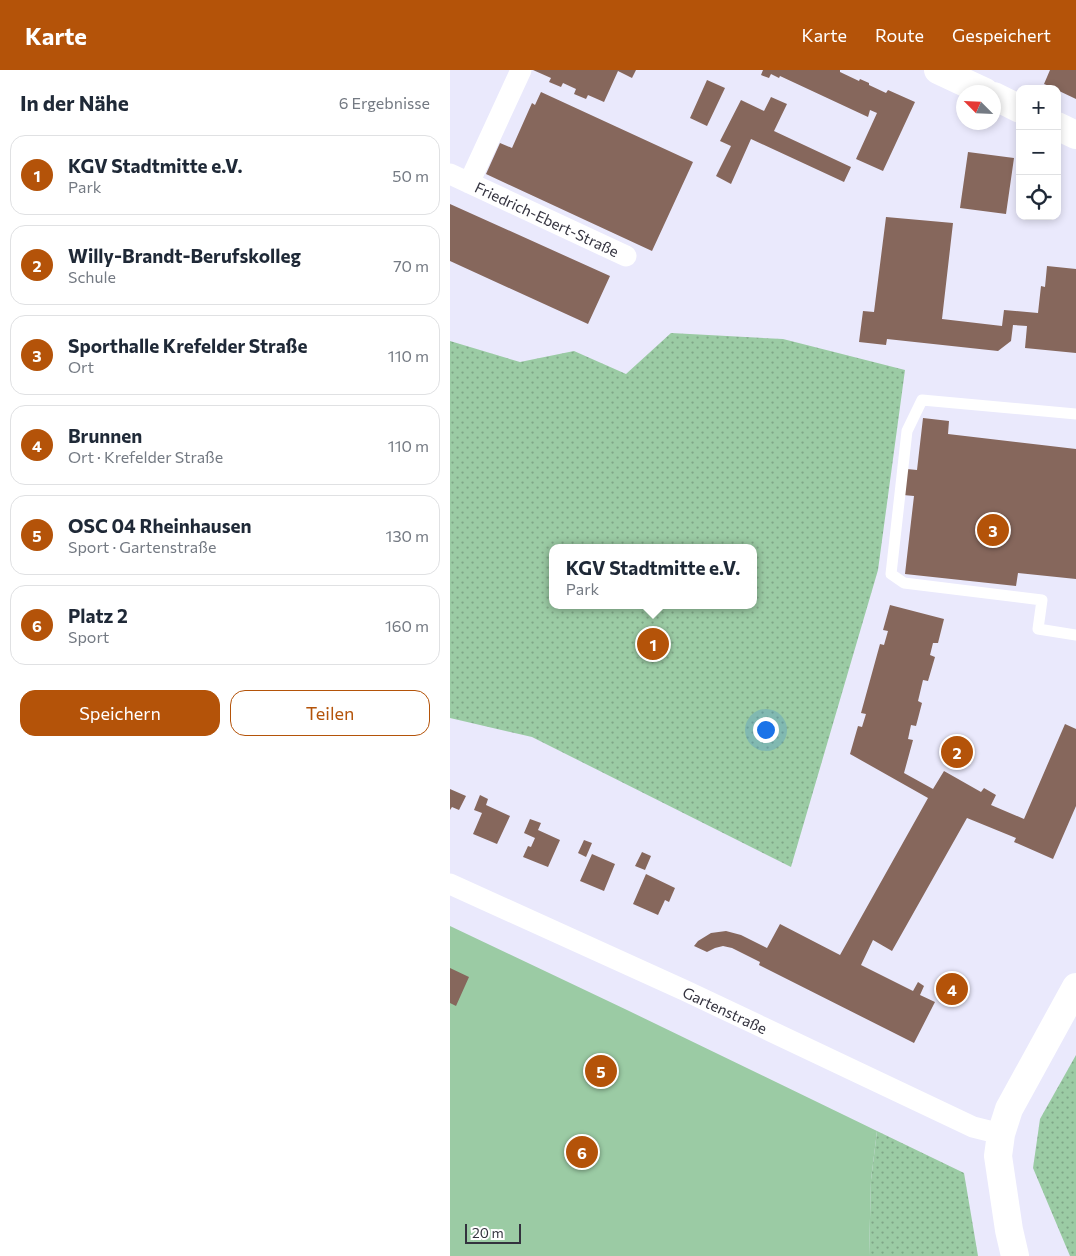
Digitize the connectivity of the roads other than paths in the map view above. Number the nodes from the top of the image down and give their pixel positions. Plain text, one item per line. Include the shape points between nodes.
1 (521, 70) edge
2 (938, 70) edge
3 (970, 85) edge
4 (1001, 100) edge
5 (1016, 107) edge
6 (1061, 128) edge
7 (1076, 135) edge
8 (459, 178) edge
9 (626, 256) dead end
10 (1076, 414) edge
11 (1076, 635) edge
12 (450, 884) edge
13 (1076, 987) edge
14 (1001, 1134) junction
15 (1015, 1256) edge

1 - 8 street, Friedrich-Ebert-Straße
2 - 3 street
4 - 5 street
6 - 7 street
8 - 9 street, Friedrich-Ebert-Straße
10 - 11 lane via 922,400 907,431 890,574 904,583 1042,600 1038,630
12 - 14 street, Gartenstraße via 973,1127
13 - 14 street via 1009,1109
14 - 15 street via 998,1156

